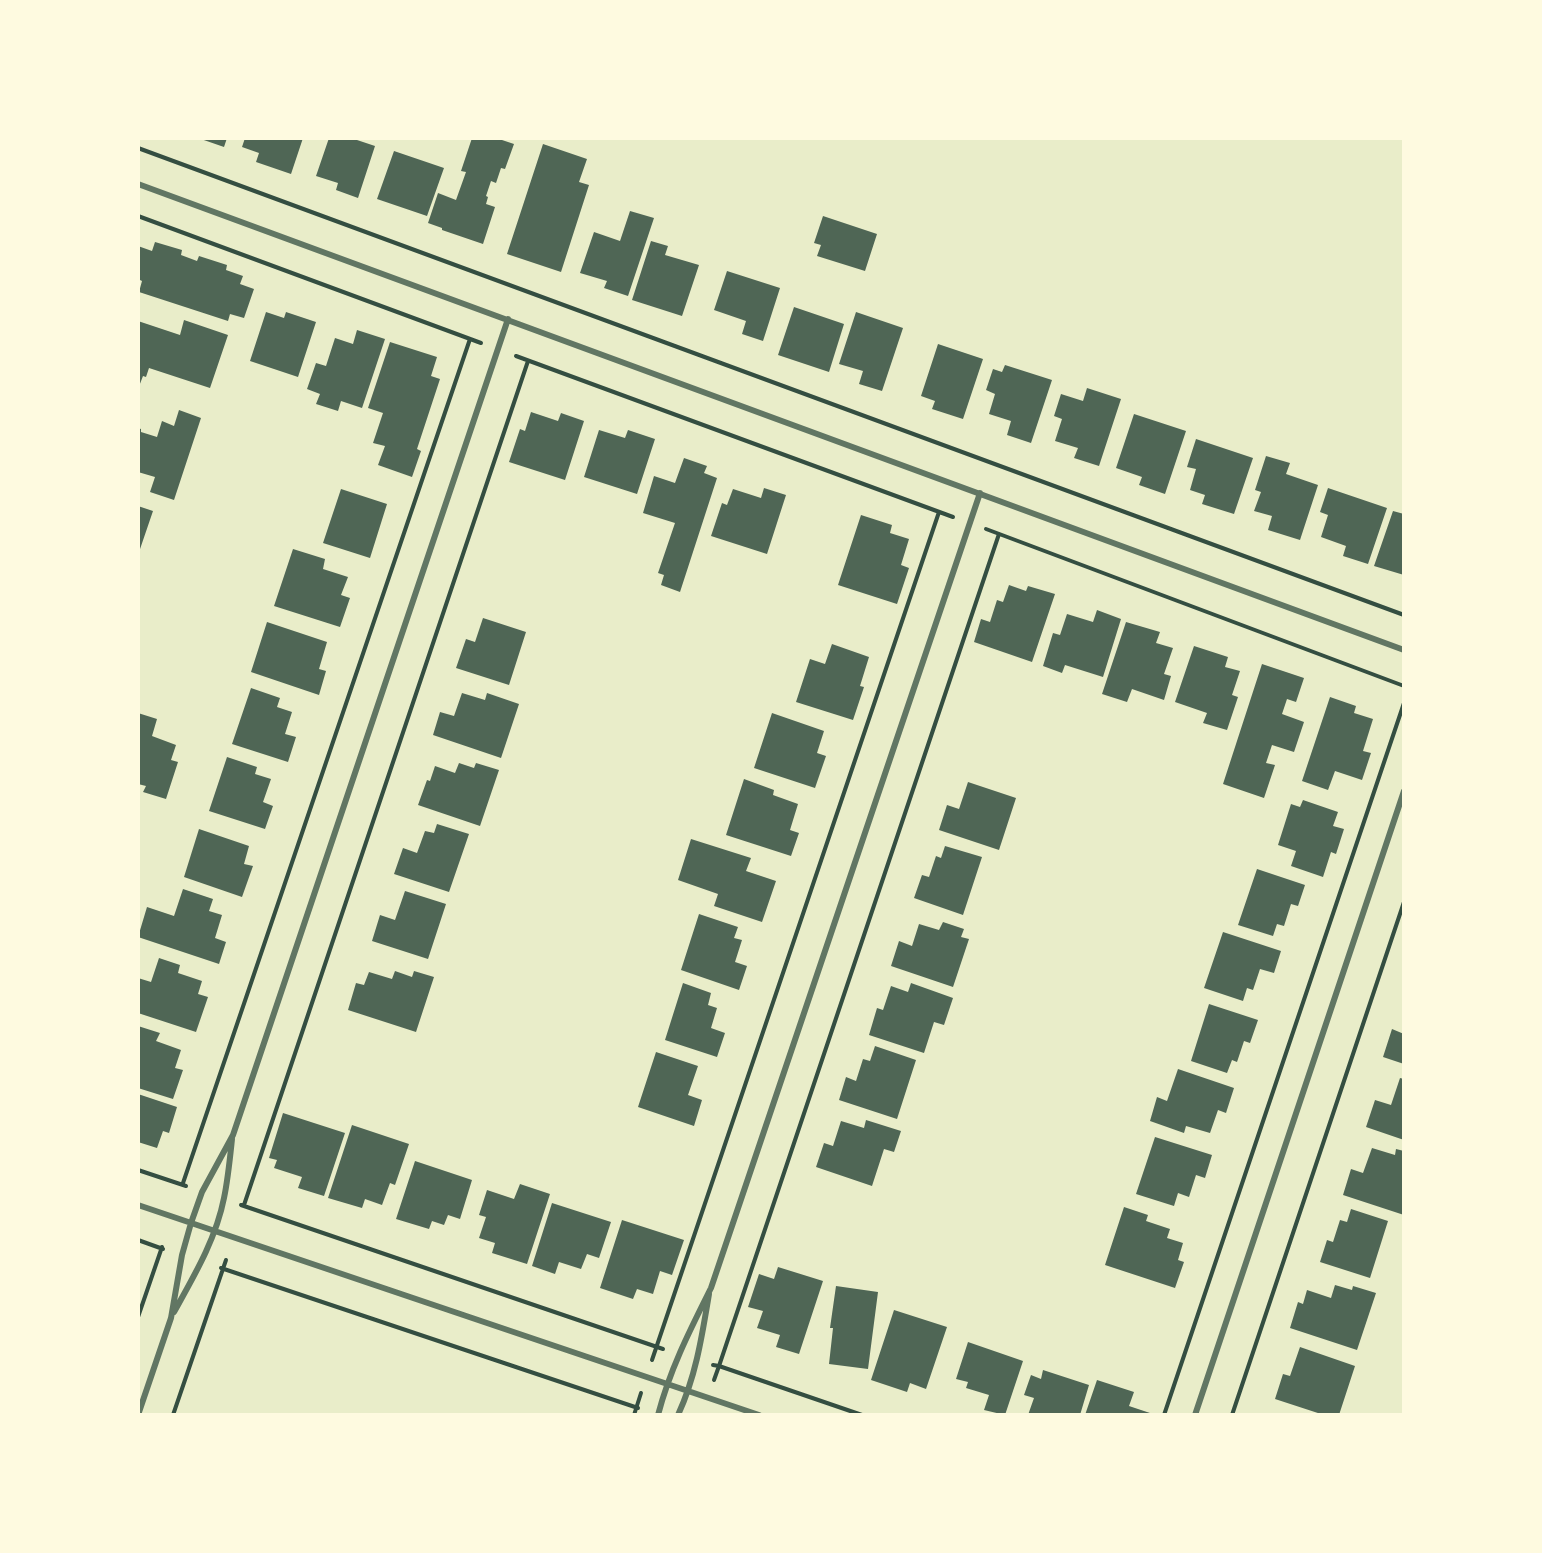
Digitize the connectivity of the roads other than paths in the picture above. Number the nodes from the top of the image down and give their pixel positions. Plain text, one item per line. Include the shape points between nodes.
1 (138, 182) edge
2 (508, 320) junction
3 (980, 493) junction
4 (1404, 650) edge
5 (1404, 791) edge
6 (233, 1135) junction
7 (138, 1205) edge
8 (191, 1223) junction
9 (215, 1231) junction
10 (711, 1288) junction
11 (171, 1318) junction
12 (666, 1384) junction
13 (689, 1391) junction
14 (138, 1415) edge
15 (658, 1415) edge
16 (678, 1415) edge
17 (759, 1415) edge
18 (1195, 1415) edge

1 - 2 street
2 - 3 street
2 - 6 street
3 - 4 street
3 - 10 street
5 - 18 street
6 - 8 street via 202,1192
6 - 9 street
7 - 8 street
8 - 9 street
8 - 11 street
9 - 11 street
9 - 12 street
10 - 12 street
10 - 13 street
11 - 14 street
12 - 13 street
12 - 15 street
13 - 16 street
13 - 17 street

